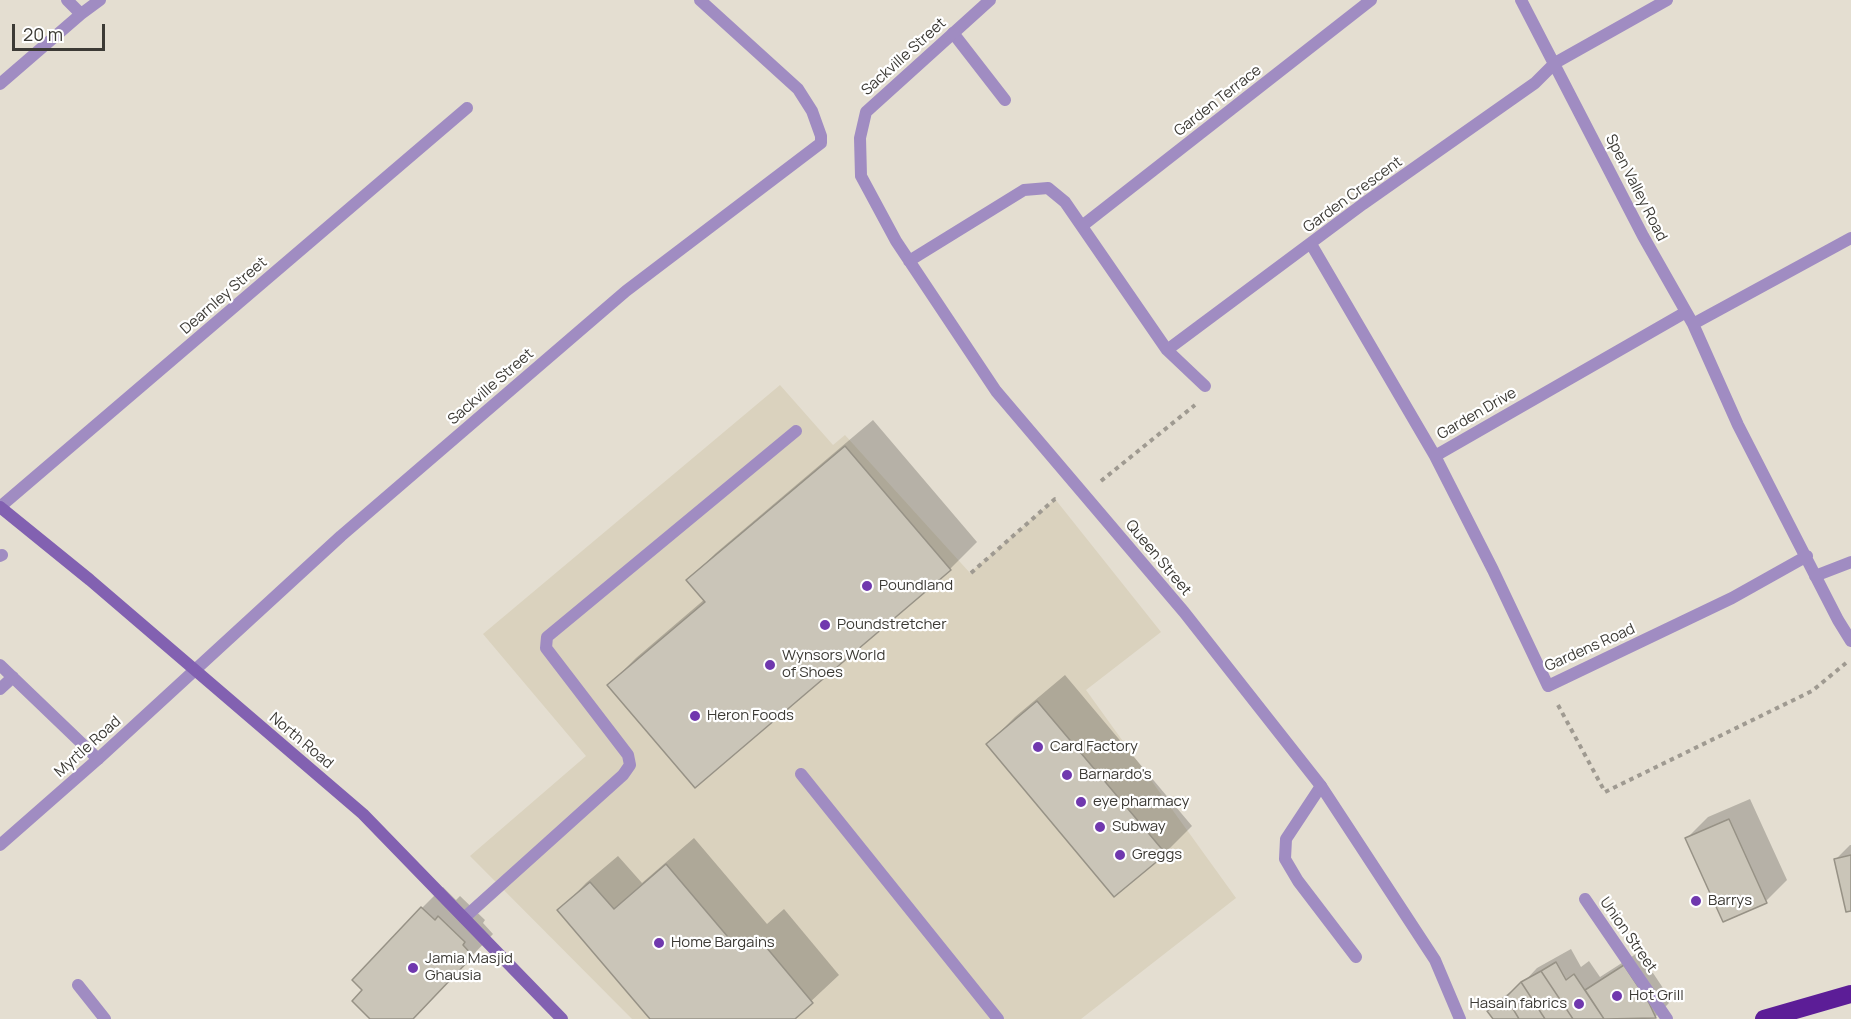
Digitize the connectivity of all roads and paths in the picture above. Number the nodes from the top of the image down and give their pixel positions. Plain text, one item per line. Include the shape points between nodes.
1 (67, 0) edge
2 (100, 0) edge
3 (700, 0) edge
4 (990, 0) edge
5 (1371, 0) edge
6 (1521, 0) edge
7 (1667, 0) edge
8 (81, 14) junction
9 (953, 33) junction
10 (1555, 63) junction
11 (0, 84) edge
12 (1005, 100) dead end
13 (467, 108) dead end
14 (866, 112) joint
15 (1082, 226) junction
16 (1851, 238) edge
17 (1311, 244) junction
18 (909, 261) junction
19 (1686, 312) junction
20 (1693, 324) junction
21 (1167, 350) junction
22 (1205, 386) joint
23 (796, 431) dead end
24 (1434, 456) junction
25 (1084, 495) junction
26 (0, 507) edge
27 (1807, 556) junction
28 (1851, 562) edge
29 (970, 573) dead end
30 (1815, 576) junction
31 (1851, 641) edge
32 (1851, 659) edge
33 (0, 664) edge
34 (194, 670) junction
35 (13, 677) junction
36 (1548, 686) junction
37 (0, 689) edge
38 (98, 759) junction
39 (801, 774) dead end
40 (1321, 786) junction
41 (0, 845) edge
42 (1585, 898) dead end
43 (464, 918) junction
44 (1356, 957) dead end
45 (78, 985) dead end
46 (1851, 994) edge
47 (105, 1019) edge
48 (562, 1019) edge
49 (998, 1019) edge
50 (1460, 1019) edge
51 (1667, 1019) edge
52 (1764, 1019) edge

1 - 8 street
2 - 8 street
3 - 34 street, Sackville Street via 798,89 812,111 821,143 627,291 341,536
4 - 9 street, Sackville Street
5 - 15 street, Garden Terrace
6 - 10 street, Spen Valley Road
7 - 10 street
8 - 11 street
9 - 12 street
9 - 14 street, Sackville Street
10 - 17 street, Garden Crescent via 1535,83
10 - 19 street, Spen Valley Road
13 - 26 street, Dearnley Street
14 - 18 street, Queen Street via 860,138 861,176
15 - 18 street via 1065,202 1048,188 1024,190
15 - 21 street
16 - 20 street
17 - 21 street, Garden Crescent
17 - 24 street, Garden Drive
18 - 25 street, Queen Street via 996,391
19 - 20 street, Spen Valley Road
19 - 24 street, Garden Drive
20 - 27 street, Spen Valley Road via 1738,425
21 - 22 street
22 - 25 path via 1194,407
23 - 43 street via 547,637 546,648 628,755 630,765
24 - 36 street, Gardens Road
25 - 29 path via 1055,499
25 - 40 street, Queen Street via 1184,612
26 - 34 street, North Road
27 - 30 street, Spen Valley Road
27 - 36 street, Gardens Road via 1732,598
28 - 30 street
30 - 31 street, Spen Valley Road
32 - 36 path via 1812,691 1605,792
33 - 35 street
34 - 38 street, Myrtle Road
34 - 43 street, North Road via 363,814
35 - 37 street
35 - 38 street
38 - 41 street, Myrtle Road
39 - 49 street
40 - 44 street via 1286,839 1285,859
40 - 50 street, Queen Street via 1434,960
42 - 51 street, Union Street
43 - 48 street, North Road
45 - 47 street
46 - 52 highway

